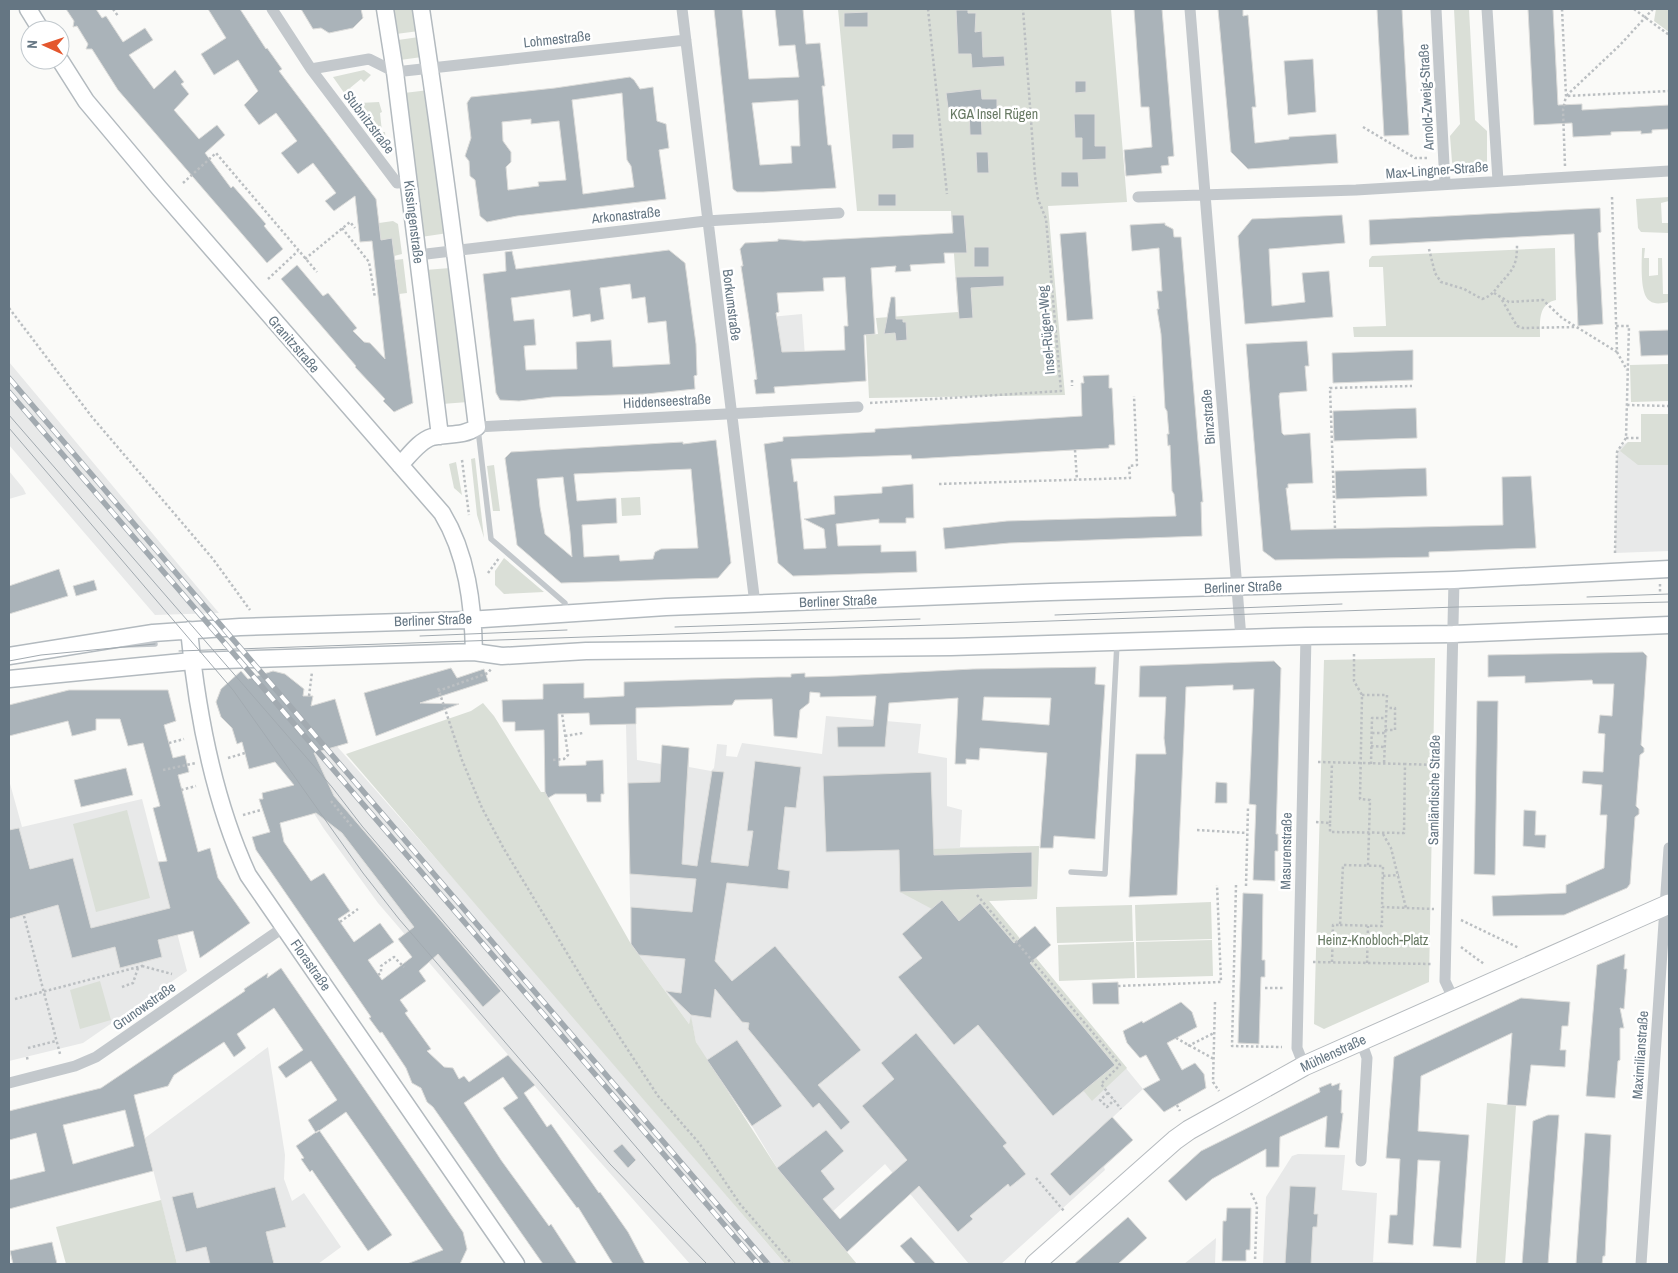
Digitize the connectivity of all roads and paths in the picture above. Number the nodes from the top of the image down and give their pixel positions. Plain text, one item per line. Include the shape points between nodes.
1 (28, 9) edge
2 (113, 9) edge
3 (272, 9) edge
4 (385, 9) edge
5 (421, 9) edge
6 (682, 9) edge
7 (928, 9) edge
8 (1023, 9) edge
9 (1190, 9) edge
10 (1436, 9) edge
11 (1487, 9) edge
12 (1562, 9) edge
13 (1634, 9) edge
14 (1653, 9) edge
15 (118, 16) dead end
16 (1647, 17) junction
17 (35, 20) edge
18 (1669, 35) edge
19 (686, 40) junction
20 (432, 68) junction
21 (311, 69) junction
22 (66, 70) edge
23 (395, 72) junction
24 (1669, 91) edge
25 (1566, 96) junction
26 (1363, 127) dead end
27 (1426, 158) dead end
28 (1669, 171) edge
29 (1566, 178) junction
30 (1498, 181) junction
31 (409, 182) junction
32 (183, 183) dead end
33 (1445, 184) junction
34 (948, 194) dead end
35 (1206, 194) junction
36 (1138, 197) dead end
37 (1612, 197) dead end
38 (839, 213) dead end
39 (706, 221) junction
40 (342, 228) junction
41 (355, 228) dead end
42 (1517, 245) dead end
43 (1430, 249) dead end
44 (456, 250) junction
45 (298, 251) junction
46 (418, 255) junction
47 (305, 259) junction
48 (317, 272) dead end
49 (268, 279) dead end
50 (1494, 293) junction
51 (374, 298) dead end
52 (1502, 299) junction
53 (9, 308) edge
54 (1616, 326) junction
55 (1577, 327) junction
56 (1617, 352) junction
57 (1628, 372) junction
58 (1072, 380) dead end
59 (1072, 386) dead end
60 (1412, 386) dead end
61 (1134, 396) dead end
62 (870, 402) dead end
63 (1628, 406) junction
64 (1669, 406) edge
65 (858, 407) dead end
66 (731, 413) junction
67 (477, 426) junction
68 (440, 436) junction
69 (1626, 438) junction
70 (1641, 438) dead end
71 (1076, 450) dead end
72 (462, 460) dead end
73 (400, 466) junction
74 (1077, 480) junction
75 (939, 484) dead end
76 (469, 515) dead end
77 (1335, 528) dead end
78 (1615, 553) dead end
79 (1669, 569) edge
80 (1454, 580) junction
81 (1237, 587) junction
82 (755, 604) junction
83 (250, 610) dead end
84 (566, 615) junction
85 (473, 619) junction
86 (1669, 624) edge
87 (189, 630) junction
88 (1453, 634) junction
89 (1306, 636) junction
90 (1241, 638) junction
91 (1117, 642) junction
92 (154, 644) dead end
93 (64, 647) junction
94 (474, 652) junction
95 (1354, 654) dead end
96 (9, 656) edge
97 (192, 660) junction
98 (312, 672) dead end
99 (488, 673) dead end
100 (9, 679) edge
101 (1362, 695) junction
102 (309, 696) dead end
103 (1387, 708) junction
104 (562, 713) dead end
105 (1385, 718) junction
106 (583, 732) dead end
107 (1385, 732) junction
108 (1372, 733) junction
109 (566, 736) junction
110 (184, 739) dead end
111 (169, 743) dead end
112 (1372, 746) junction
113 (1385, 747) junction
114 (245, 753) dead end
115 (228, 758) dead end
116 (553, 760) dead end
117 (196, 762) dead end
118 (1318, 762) dead end
119 (1332, 763) junction
120 (1360, 764) junction
121 (1371, 764) junction
122 (1384, 764) junction
123 (1405, 764) junction
124 (1436, 765) dead end
125 (163, 770) dead end
126 (196, 786) dead end
127 (182, 790) dead end
128 (331, 801) dead end
129 (1248, 807) dead end
130 (261, 810) dead end
131 (243, 815) dead end
132 (1316, 822) dead end
133 (1330, 823) junction
134 (353, 828) dead end
135 (1197, 830) dead end
136 (1369, 832) junction
137 (1247, 833) junction
138 (1382, 833) junction
139 (1669, 848) edge
140 (1368, 866) junction
141 (1071, 872) dead end
142 (1383, 876) junction
143 (1399, 876) junction
144 (1217, 885) dead end
145 (1236, 885) dead end
146 (1246, 886) dead end
147 (977, 895) dead end
148 (1667, 905) edge
149 (1382, 907) junction
150 (1406, 908) junction
151 (358, 909) dead end
152 (1434, 909) dead end
153 (24, 916) dead end
154 (1462, 920) dead end
155 (340, 922) dead end
156 (1340, 925) junction
157 (1368, 926) junction
158 (284, 927) junction
159 (1461, 947) dead end
160 (1519, 948) dead end
161 (1313, 962) dead end
162 (1332, 962) junction
163 (1367, 963) junction
164 (1434, 964) dead end
165 (1484, 964) dead end
166 (140, 965) junction
167 (404, 967) dead end
168 (172, 974) dead end
169 (378, 975) dead end
170 (1118, 986) dead end
171 (122, 987) dead end
172 (1265, 988) dead end
173 (1283, 988) dead end
174 (44, 992) junction
175 (1453, 998) junction
176 (15, 999) dead end
177 (1216, 1002) dead end
178 (1214, 1032) junction
179 (1176, 1038) dead end
180 (56, 1041) junction
181 (1361, 1041) junction
182 (1188, 1046) junction
183 (1282, 1047) dead end
184 (28, 1048) dead end
185 (60, 1054) dead end
186 (27, 1057) dead end
187 (1214, 1059) junction
188 (28, 1062) dead end
189 (1304, 1066) junction
190 (9, 1082) edge
191 (1219, 1092) dead end
192 (1108, 1093) junction
193 (1114, 1100) junction
194 (1176, 1105) dead end
195 (1121, 1109) dead end
196 (1180, 1111) dead end
197 (1362, 1161) dead end
198 (1036, 1178) dead end
199 (1251, 1193) dead end
200 (1064, 1211) dead end
201 (1255, 1261) dead end
202 (516, 1264) edge
203 (792, 1264) edge
204 (1035, 1264) edge
205 (1641, 1264) edge

1 - 17 main road
2 - 15 path
3 - 21 street, Stubnitzstraße
4 - 23 main road, Kissingenstraße
5 - 20 main road
6 - 19 street, Borkumstraße
7 - 34 path
8 - 62 path, Insel-Rügen-Weg via 1038,199 1046,219 1060,391
9 - 35 street, Binzstraße
10 - 33 street, Arnold-Zweig-Straße
11 - 30 street
12 - 25 path
13 - 16 path
14 - 16 path
16 - 18 path
16 - 25 path
19 - 20 street, Lohmestraße
19 - 39 street, Borkumstraße
20 - 23 street
20 - 44 main road
21 - 23 street via 369,58
21 - 31 street, Stubnitzstraße via 397,183
22 - 73 main road, Granitzstraße via 86,101
23 - 31 main road, Kissingenstraße
24 - 25 path
25 - 29 path via 1563,110
26 - 27 path via 1415,158
28 - 29 street, Max-Lingner-Straße
29 - 30 street, Max-Lingner-Straße
30 - 33 street, Max-Lingner-Straße
31 - 46 main road, Kissingenstraße
32 - 45 path via 216,153
33 - 35 street, Max-Lingner-Straße
35 - 36 street
35 - 81 street, Binzstraße
37 - 54 path
38 - 39 street, Arkonastraße
39 - 44 street, Arkonastraße
39 - 66 street, Borkumstraße
40 - 41 path via 350,222
40 - 47 path
40 - 51 path via 369,262
42 - 50 path via 1515,266
43 - 50 path via 1435,273 1441,282 1464,288 1482,299
44 - 46 street, Arkonastraße
44 - 67 main road
45 - 47 path
45 - 49 path
46 - 68 main road, Kissingenstraße
47 - 48 path
50 - 52 path
52 - 55 path via 1509,302 1543,300
52 - 55 path via 1517,326
53 - 83 path via 92,417 213,559
54 - 56 path
54 - 57 path via 1629,326
55 - 56 path
56 - 57 path
57 - 63 path
58 - 59 path
60 - 77 path via 1330,388
61 - 74 path via 1137,465 1129,466 1130,478
63 - 64 path
63 - 69 path
65 - 66 street, Hiddenseestraße
66 - 67 street, Hiddenseestraße
66 - 82 street, Borkumstraße
67 - 68 main road via 461,435
67 - 84 lane via 491,539 565,603
68 - 73 main road via 426,440
69 - 70 path
69 - 78 path via 1617,452
71 - 74 path
72 - 76 path
73 - 85 main road, Granitzstraße via 432,499 451,527 469,588
74 - 75 path
79 - 80 main road, Berliner Straße
80 - 81 main road, Berliner Straße
80 - 88 street, Samländische Straße
81 - 82 main road, Berliner Straße
81 - 90 street, Binzstraße
82 - 84 main road, Berliner Straße
84 - 85 main road, Berliner Straße
85 - 87 main road, Berliner Straße
85 - 94 main road, Granitzstraße
86 - 88 main road
87 - 93 main road, Berliner Straße
87 - 97 main road, Florastraße
88 - 89 main road
88 - 175 street, Samländische Straße via 1445,981
89 - 90 main road
89 - 189 street, Masurenstraße via 1297,1048
90 - 91 main road
91 - 94 main road via 502,656
91 - 141 lane via 1105,874
92 - 93 lane
93 - 96 main road, Berliner Straße
94 - 97 main road
95 - 101 path via 1354,682
97 - 100 main road
97 - 158 main road, Florastraße via 202,730 232,839 248,875
98 - 102 path
99 - 203 path via 438,690 482,808 596,1001 658,1096 698,1143 740,1204
101 - 103 path via 1387,695
101 - 120 path
103 - 105 path
103 - 107 path via 1395,708 1395,730
104 - 109 path
105 - 107 path
105 - 108 path via 1372,718
106 - 109 path
107 - 108 path
107 - 113 path
108 - 112 path
109 - 116 path via 566,758
110 - 111 path
112 - 113 path
112 - 121 path
113 - 122 path
114 - 115 path
117 - 125 path
118 - 119 path
119 - 120 path
119 - 133 path
120 - 121 path
120 - 136 path via 1360,799 1370,800
121 - 122 path
122 - 123 path
123 - 124 path
123 - 138 path via 1404,833
126 - 127 path
128 - 134 path
129 - 137 path
130 - 131 path
132 - 133 path
133 - 136 path via 1330,832
135 - 137 path
136 - 138 path
136 - 140 path
137 - 146 path
138 - 143 path via 1391,848
139 - 148 street, Maximilianstraße
140 - 142 path via 1383,866
140 - 156 path via 1343,865
142 - 143 path
142 - 149 path
143 - 150 path
144 - 170 path via 1221,982
145 - 183 path via 1232,1046
147 - 192 path via 1120,1065 1101,1084
148 - 175 main road, Mühlenstraße
148 - 205 street, Maximilianstraße
149 - 150 path
149 - 157 path via 1382,926
150 - 152 path
151 - 155 path
153 - 174 path
154 - 160 path
156 - 157 path
156 - 162 path via 1333,925
157 - 163 path
158 - 190 street, Grunowstraße via 96,1057 75,1066
158 - 202 main road, Florastraße
159 - 165 path
161 - 162 path
162 - 163 path
163 - 164 path
166 - 168 path
166 - 171 path via 133,983
166 - 174 path
167 - 169 path via 394,957 381,966
172 - 173 path
174 - 176 path
174 - 180 path
175 - 181 main road, Mühlenstraße
177 - 178 path
178 - 182 path
178 - 187 path
179 - 182 path
180 - 184 path
180 - 185 path
181 - 189 main road, Mühlenstraße
181 - 197 street via 1367,1058
182 - 187 path
186 - 188 path
187 - 191 path via 1213,1082
189 - 204 main road, Mühlenstraße via 1175,1140
192 - 193 path
192 - 193 path via 1100,1100 1106,1107
193 - 195 path
194 - 196 path
198 - 200 path
199 - 201 path via 1257,1205

